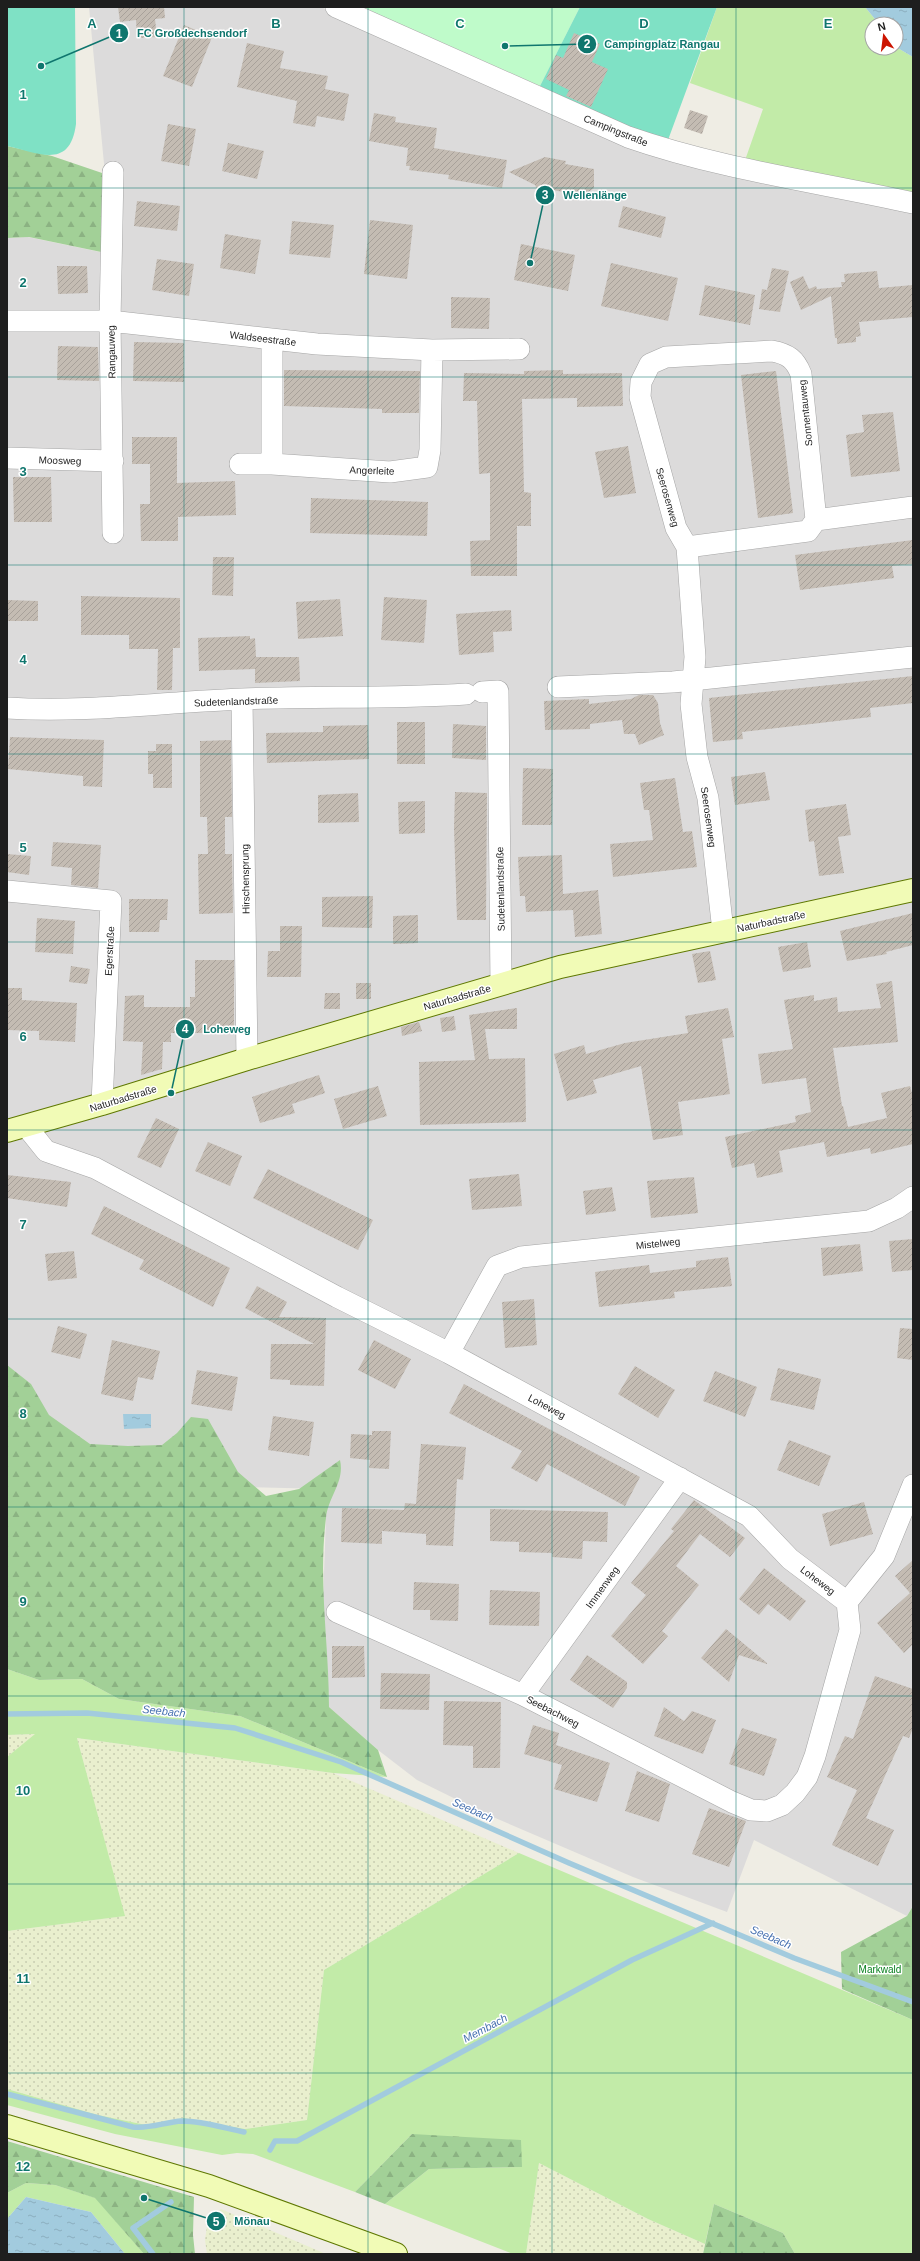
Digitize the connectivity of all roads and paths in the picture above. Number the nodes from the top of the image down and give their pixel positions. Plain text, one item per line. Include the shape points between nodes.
1 (336, 7) edge
2 (113, 172) dead end
3 (913, 203) edge
4 (7, 321) edge
5 (110, 321) junction
6 (272, 339) junction
7 (519, 349) dead end
8 (432, 350) junction
9 (650, 364) joint
10 (7, 458) edge
11 (113, 461) junction
12 (240, 464) dead end
13 (272, 464) junction
14 (913, 507) edge
15 (816, 520) junction
16 (113, 533) dead end
17 (687, 547) junction
18 (913, 657) edge
19 (693, 680) junction
20 (558, 687) dead end
21 (242, 699) junction
22 (7, 708) edge
23 (913, 890) edge
24 (7, 891) edge
25 (723, 932) junction
26 (501, 984) junction
27 (247, 1059) junction
28 (102, 1104) junction
29 (16, 1129) edge
30 (913, 1198) edge
31 (449, 1353) junction
32 (680, 1478) junction
33 (913, 1485) edge
34 (847, 1602) junction
35 (338, 1612) dead end
36 (523, 1695) junction
37 (7, 2126) edge
38 (396, 2254) edge

1 - 3 street, Campingstraße via 628,137 746,169
2 - 5 street, Rangauweg
4 - 5 street, Waldseestraße
5 - 6 street, Waldseestraße
5 - 11 street, Rangauweg
6 - 8 street, Waldseestraße
6 - 13 street
7 - 8 street, Waldseestraße
8 - 13 street, Angerleite via 430,450 427,467 390,472
9 - 15 street, Sonnentauweg via 666,357 772,351 786,354 796,362 801,374
9 - 17 street, Seerosenweg via 641,382 640,397 676,528
10 - 11 street, Moosweg
11 - 16 street, Rangauweg
12 - 13 street, Angerleite
14 - 15 street
15 - 17 street via 808,531
17 - 19 street, Seerosenweg via 695,657
18 - 19 street
19 - 20 street
19 - 25 street, Seerosenweg via 692,704 697,757 708,798
21 - 22 street, Sudetenlandstraße via 43,711
21 - 26 street, Sudetenlandstraße via 407,698 498,691
21 - 27 street, Hirschensprung
23 - 25 street, Naturbadstraße
24 - 28 street, Egerstraße via 111,901
25 - 26 street, Naturbadstraße via 560,967
26 - 27 street, Naturbadstraße
27 - 28 street, Naturbadstraße
28 - 29 street, Naturbadstraße
29 - 31 street, Loheweg via 46,1151 95,1168 331,1294
30 - 31 street, Mistelweg via 869,1222 521,1257 497,1266
31 - 32 street, Loheweg
32 - 34 street, Loheweg via 749,1516 790,1559
32 - 36 street, Immenweg
33 - 34 street via 884,1556
34 - 36 street, Seebachweg via 850,1630 807,1777 782,1805 767,1811 751,1810 732,1802
35 - 36 street, Seebachweg
37 - 38 street via 208,2186

